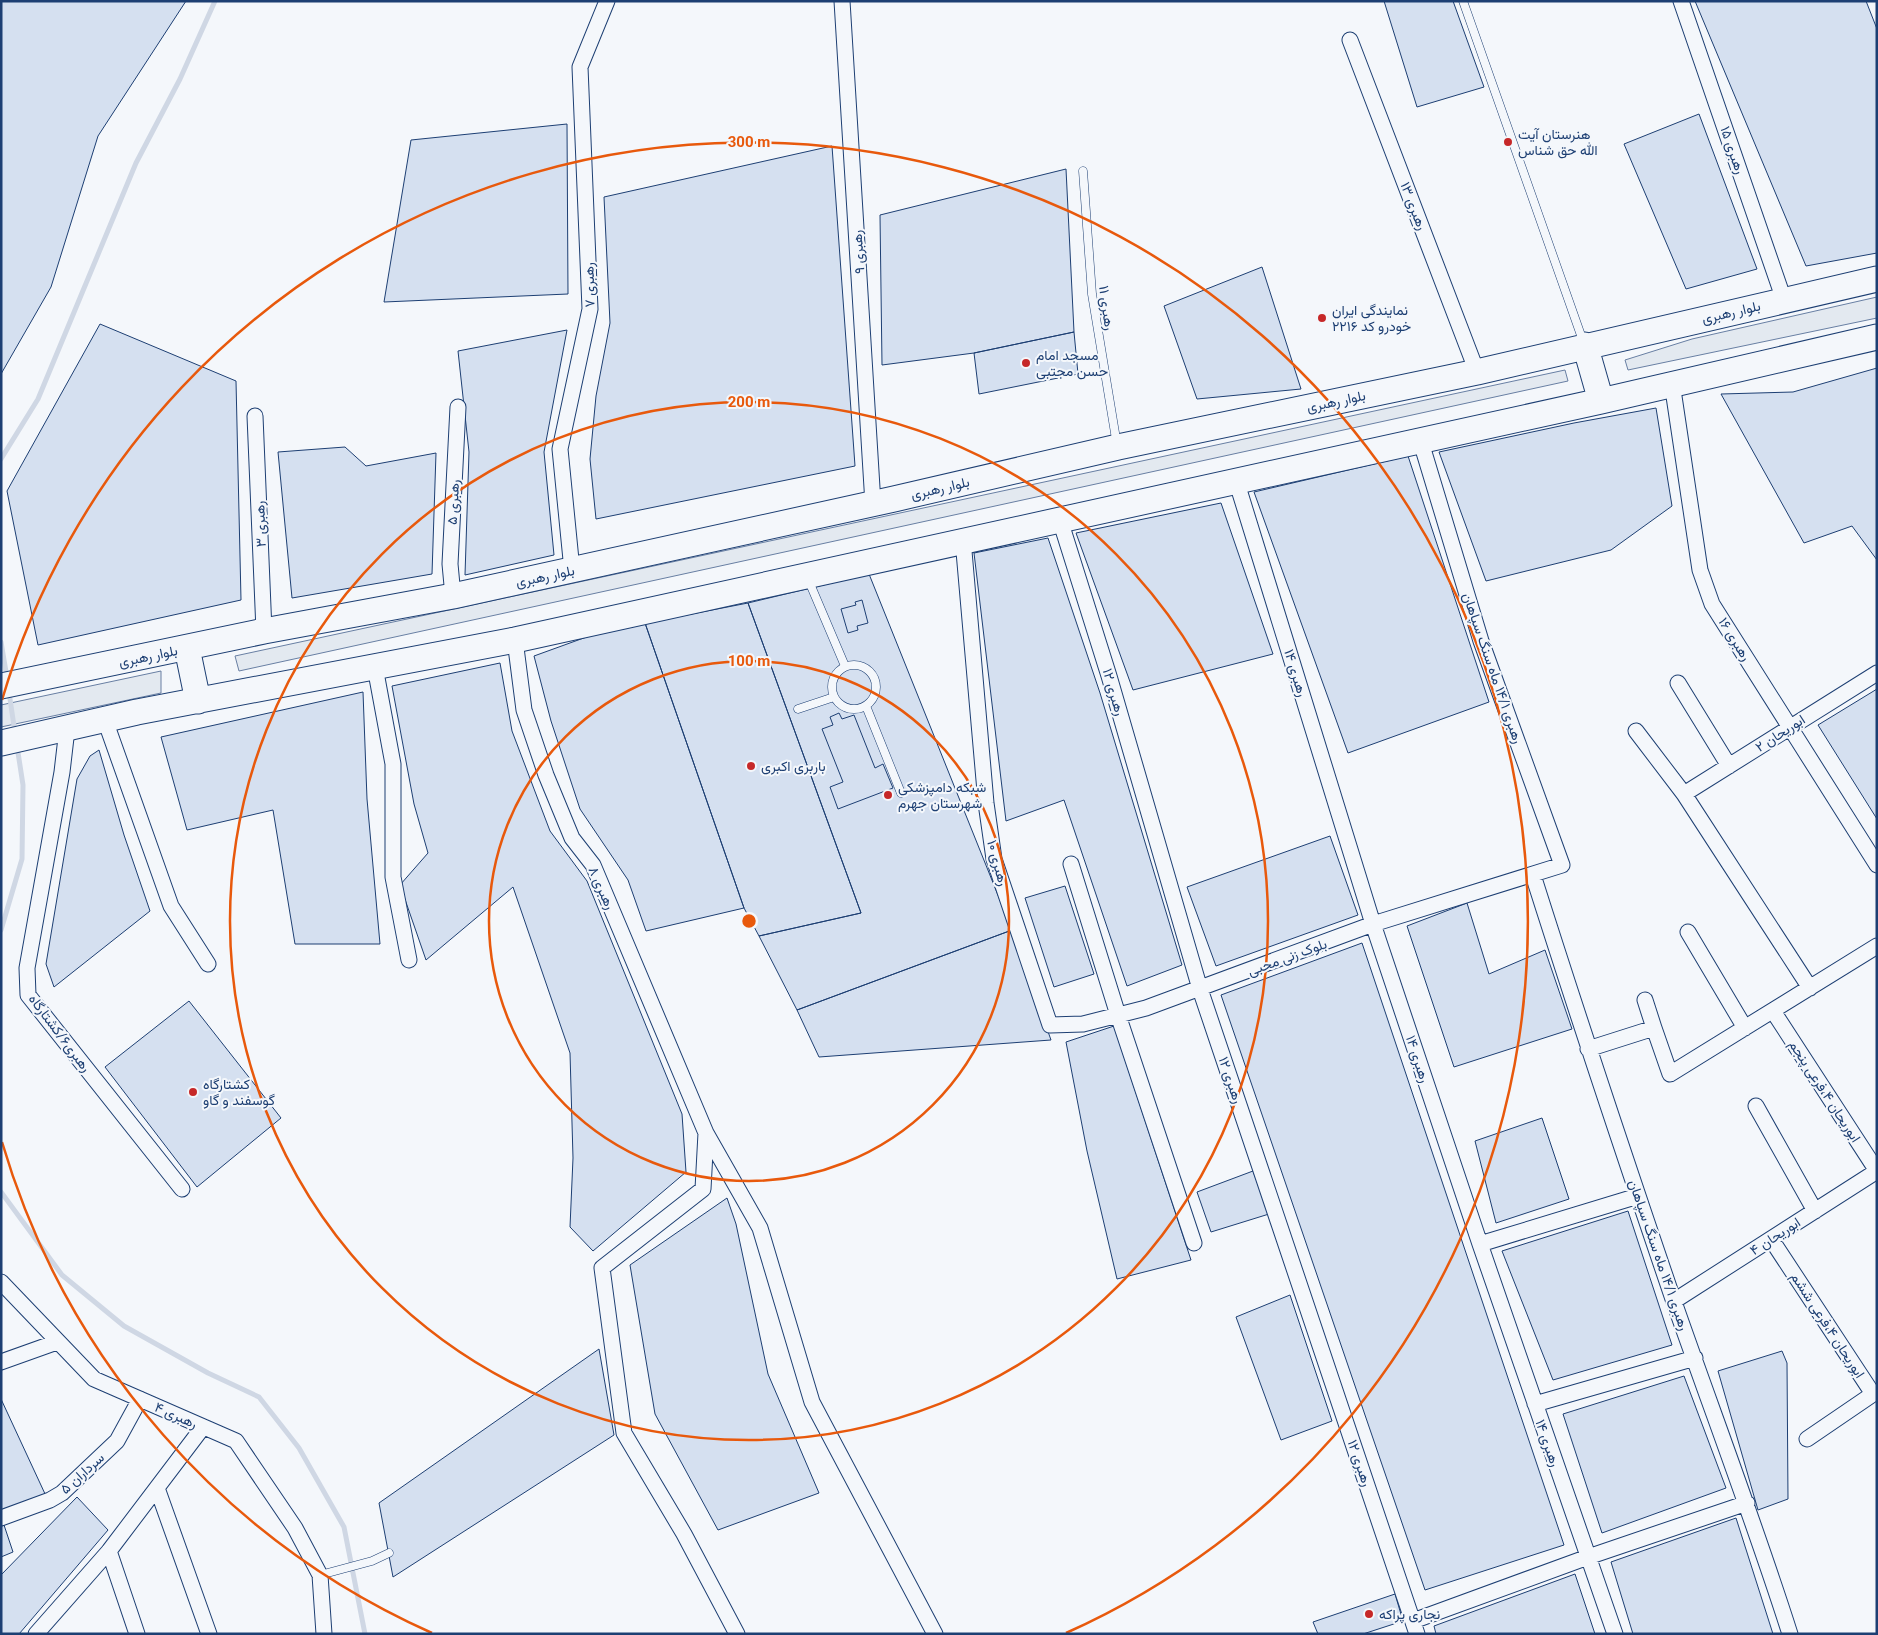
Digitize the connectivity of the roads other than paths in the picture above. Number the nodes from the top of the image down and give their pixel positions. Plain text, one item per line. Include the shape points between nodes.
1 (607, 1) edge
2 (842, 1) edge
3 (1463, 1) edge
4 (1681, 1) edge
5 (1350, 40) dead end
6 (1083, 171) dead end
7 (1877, 279) edge
8 (1784, 300) junction
9 (1877, 337) edge
10 (1585, 346) junction
11 (1477, 372) junction
12 (1672, 383) junction
13 (1601, 401) junction
14 (458, 407) dead end
15 (255, 416) dead end
16 (1420, 440) junction
17 (1118, 447) junction
18 (1236, 480) junction
19 (874, 504) junction
20 (1060, 520) junction
21 (964, 540) junction
22 (572, 570) junction
23 (806, 575) junction
24 (452, 596) junction
25 (264, 631) junction
26 (515, 640) junction
27 (187, 648) junction
28 (845, 666) junction
29 (375, 667) junction
30 (1877, 673) edge
31 (1678, 683) dead end
32 (9, 684) edge
33 (834, 697) junction
34 (198, 701) junction
35 (866, 706) junction
36 (798, 710) dead end
37 (105, 720) junction
38 (1789, 726) junction
39 (64, 729) junction
40 (1636, 731) dead end
41 (5, 743) edge
42 (1729, 766) junction
43 (901, 793) dead end
44 (1684, 794) junction
45 (1072, 864) dead end
46 (1877, 865) edge
47 (1533, 875) junction
48 (1373, 924) junction
49 (1688, 932) dead end
50 (1877, 946) edge
51 (409, 960) dead end
52 (208, 964) dead end
53 (1810, 988) junction
54 (1200, 989) junction
55 (1645, 1000) dead end
56 (1773, 1011) junction
57 (1118, 1015) junction
58 (1654, 1028) junction
59 (1745, 1028) junction
60 (1588, 1049) junction
61 (1756, 1106) dead end
62 (706, 1132) junction
63 (1877, 1171) edge
64 (182, 1189) dead end
65 (1638, 1196) junction
66 (1815, 1211) junction
67 (1772, 1239) junction
68 (1194, 1243) dead end
69 (1480, 1244) junction
70 (1, 1282) edge
71 (1674, 1301) junction
72 (57, 1342) junction
73 (1695, 1358) junction
74 (1, 1362) edge
75 (140, 1399) junction
76 (1535, 1404) junction
77 (204, 1427) junction
78 (1807, 1439) dead end
79 (157, 1488) junction
80 (1747, 1503) junction
81 (1, 1518) edge
82 (110, 1551) junction
83 (389, 1552) dead end
84 (1588, 1557) junction
85 (320, 1575) junction
86 (1415, 1628) edge
87 (36, 1634) edge
88 (137, 1634) edge
89 (209, 1634) edge
90 (324, 1634) edge
91 (737, 1634) edge
92 (935, 1634) edge
93 (1615, 1634) edge
94 (1790, 1634) edge

1 - 22 street, رهبری ۷ via 580,67 590,309 560,448
2 - 19 street, رهبری ۹
3 - 10 lane
4 - 8 street, رهبری ۱۵
5 - 11 street, رهبری ۱۳
6 - 17 lane, رهبری ۱۱ via 1092,294
7 - 8 main road, بلوار رهبری
8 - 10 main road, بلوار رهبری
9 - 12 main road
10 - 11 main road, بلوار رهبری
10 - 13 main road
11 - 17 main road, بلوار رهبری
12 - 13 main road
12 - 38 street, رهبری ۱۶ via 1700,570 1712,604
13 - 16 main road
14 - 24 street, رهبری ۵ via 450,564
15 - 25 street, رهبری ۳
16 - 18 main road
16 - 47 street, رهبری ۱۴/۱ ماه سنگ سپاهان via 1481,640 1562,866
17 - 19 main road, بلوار رهبری
18 - 20 main road
18 - 48 street, رهبری ۱۴
19 - 22 main road, بلوار رهبری
20 - 21 main road
20 - 54 street, رهبری ۱۲
21 - 23 main road
21 - 57 street, رهبری ۱۰ via 986,803 994,859 1050,1025 1083,1024
22 - 24 main road, بلوار رهبری
23 - 26 main road
23 - 28 lane
24 - 25 main road, بلوار رهبری
25 - 27 main road, بلوار رهبری
26 - 29 main road
26 - 62 street, رهبری ۸ via 524,710 546,775 572,838 592,865
27 - 32 main road, بلوار رهبری
27 - 34 main road
28 - 33 lane via 832,682
28 - 35 lane via 860,666 872,674 876,689
29 - 34 main road
29 - 51 street via 393,764 393,877
30 - 38 street, ابوریحان ۲
31 - 42 street
33 - 35 lane via 843,707 850,709
33 - 36 lane
34 - 37 main road
35 - 43 lane
37 - 39 main road
37 - 52 street via 171,906
38 - 42 street, ابوریحان ۲
38 - 46 street, رهبری ۱۶
39 - 41 main road
39 - 64 street, رهبری۶/کشتارگاه via 62,772 27,968 28,995
40 - 44 street
42 - 44 street, ابوریحان ۲
44 - 53 street
45 - 57 street
47 - 48 street, رهبری ۱۴/۱ ماه سنگ سپاهان
47 - 60 street, رهبری ۱۴/۱ ماه سنگ سپاهان
48 - 54 street, بلوک زنی محبی
48 - 69 street, رهبری ۱۴
49 - 59 street
50 - 53 street
53 - 56 street
54 - 57 street, رهبری ۱۰
54 - 86 street, رهبری ۱۲
55 - 58 street
56 - 59 street
56 - 63 street, ابوریحان ۴،فرعی پنجم
57 - 68 street
58 - 59 street via 1670,1074
58 - 60 street
60 - 65 street, رهبری ۱۴/۱ ماه سنگ سپاهان
61 - 66 street
62 - 91 street via 702,1189 602,1268 624,1433 684,1534
62 - 92 street, رهبری ۸ via 760,1228 812,1402
63 - 66 street, ابوریحان ۴
65 - 69 street
65 - 71 street, رهبری ۱۴/۱ ماه سنگ سپاهان
66 - 67 street, ابوریحان ۴
67 - 71 street, ابوریحان ۴
67 - 78 street, ابوریحان ۴،فرعی ششم via 1873,1394
69 - 76 street, رهبری ۱۴
70 - 72 street, رهبری ۴
71 - 73 street, رهبری ۱۴/۱ ماه سنگ سپاهان
72 - 74 street
72 - 75 street, رهبری ۴ via 94,1379
73 - 76 street
73 - 80 street, رهبری ۱۴/۱ ماه سنگ سپاهان
75 - 77 street, رهبری ۴
75 - 81 street, سرداران ۵ via 117,1441 62,1493
76 - 84 street, رهبری ۱۴
77 - 79 street
77 - 85 street, رهبری ۴ via 236,1441 295,1528
79 - 82 street
79 - 89 street
80 - 84 street
80 - 94 street, رهبری ۱۴/۱ ماه سنگ سپاهان
82 - 87 street
82 - 88 street
83 - 85 lane via 372,1561
84 - 86 street
84 - 93 street, رهبری ۱۴
85 - 90 street

